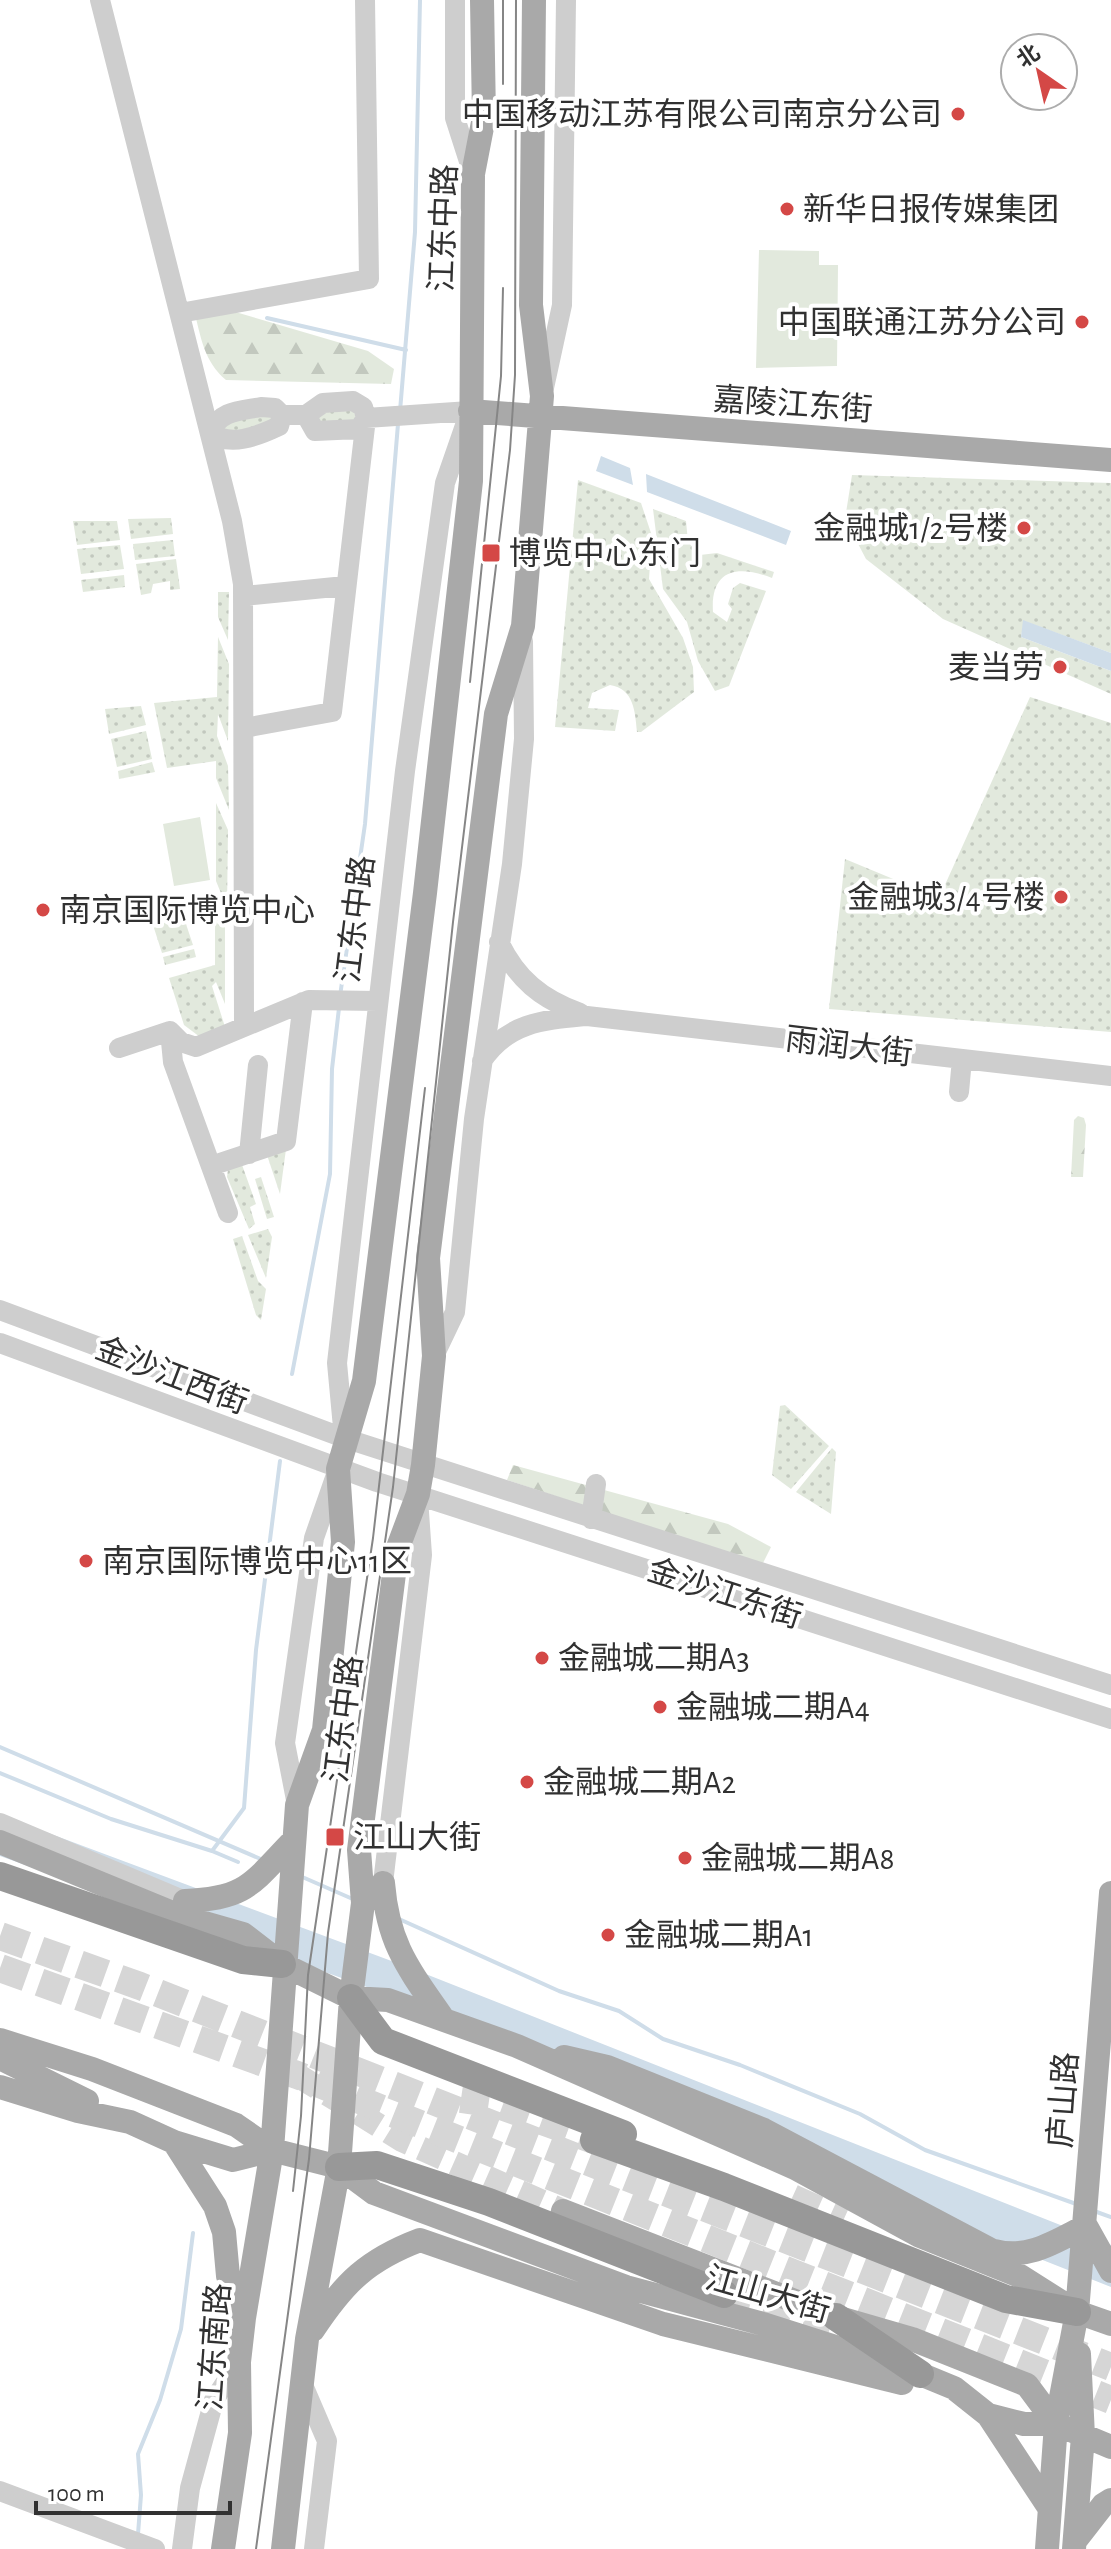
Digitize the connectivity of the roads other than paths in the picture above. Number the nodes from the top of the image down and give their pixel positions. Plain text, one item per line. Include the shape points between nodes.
1 (100, 0) edge
2 (365, 0) edge
3 (455, 0) edge
4 (482, 0) edge
5 (534, 0) edge
6 (566, 0) edge
7 (473, 174) junction
8 (180, 313) junction
9 (541, 406) junction
10 (470, 411) junction
11 (306, 415) junction
12 (366, 418) junction
13 (210, 432) junction
14 (1111, 460) edge
15 (345, 586) junction
16 (244, 596) junction
17 (523, 626) junction
18 (244, 728) junction
19 (499, 942) junction
20 (378, 1001) junction
21 (303, 1002) junction
22 (587, 1016) junction
23 (244, 1026) junction
24 (170, 1031) junction
25 (119, 1048) dead end
26 (962, 1059) junction
27 (482, 1062) junction
28 (258, 1065) dead end
29 (1111, 1076) edge
30 (959, 1092) dead end
31 (249, 1154) junction
32 (211, 1166) junction
33 (228, 1213) dead end
34 (0, 1310) edge
35 (0, 1343) edge
36 (434, 1356) junction
37 (344, 1438) junction
38 (423, 1465) junction
39 (338, 1469) junction
40 (596, 1484) dead end
41 (418, 1494) junction
42 (591, 1519) junction
43 (1111, 1685) edge
44 (1111, 1719) edge
45 (297, 1805) junction
46 (0, 1823) edge
47 (294, 1840) junction
48 (0, 1842) edge
49 (0, 1876) edge
50 (383, 1883) junction
51 (1111, 1893) edge
52 (185, 1901) junction
53 (363, 1903) junction
54 (224, 1927) junction
55 (282, 1964) junction
56 (351, 1998) junction
57 (442, 2017) junction
58 (0, 2040) edge
59 (517, 2046) junction
60 (0, 2058) edge
61 (0, 2087) edge
62 (130, 2122) junction
63 (594, 2140) tunnel mouth
64 (174, 2142) junction
65 (272, 2150) junction
66 (339, 2167) junction
67 (792, 2198) tunnel mouth
68 (563, 2211) tunnel mouth
69 (1086, 2226) junction
70 (995, 2251) junction
71 (1111, 2271) edge
72 (1020, 2276) junction
73 (724, 2294) tunnel mouth
74 (1077, 2312) junction
75 (836, 2317) junction
76 (244, 2318) junction
77 (1111, 2324) edge
78 (307, 2339) junction
79 (239, 2362) junction
80 (920, 2374) junction
81 (303, 2385) junction
82 (954, 2388) junction
83 (988, 2415) junction
84 (1056, 2424) junction
85 (1083, 2436) junction
86 (1111, 2447) edge
87 (0, 2491) edge
88 (1111, 2500) edge
89 (1048, 2506) junction
90 (1075, 2545) edge
91 (155, 2549) edge
92 (182, 2549) edge
93 (223, 2549) edge
94 (283, 2549) edge
95 (314, 2549) edge
96 (1047, 2549) edge

1 - 8 street
2 - 8 street via 369,279
3 - 7 street via 455,118
4 - 7 main road, 江东中路 via 484,117
5 - 9 main road, 江东中路 via 531,305
6 - 9 street, 江东中路 via 562,305
7 - 10 main road, 江东中路
8 - 13 street
9 - 10 main road, 嘉陵江东街
9 - 14 main road, 嘉陵江东街
9 - 17 main road, 江东中路
10 - 12 street
10 - 20 street, 江东中路 via 445,483
10 - 37 main road, 江东中路 via 471,481 425,893 364,1381
11 - 12 street via 323,403 353,401 363,407
11 - 12 street via 315,431 324,433 359,429
11 - 13 street via 282,415 275,408 261,407 226,413
12 - 15 street
13 - 16 street
15 - 16 street
15 - 18 street via 332,712
16 - 18 street
17 - 19 street, 江东中路 via 524,739
17 - 36 main road, 江东中路 via 496,714 428,1258
18 - 23 street
19 - 22 street via 525,983
19 - 27 street, 江东中路
20 - 21 street
20 - 37 street, 江东中路 via 337,1363
21 - 23 street
21 - 31 street via 286,1141
22 - 26 street, 雨润大街
22 - 27 street via 524,1024 493,1044
23 - 24 street via 196,1047
24 - 25 street
24 - 32 street via 173,1062
26 - 29 street, 雨润大街
26 - 30 street
27 - 36 street, 江东中路 via 455,1312
28 - 31 street
31 - 32 street
32 - 33 street
34 - 37 street, 金沙江西街
35 - 39 street, 金沙江西街
36 - 38 main road, 江东中路
37 - 38 street, 金沙江东街
37 - 39 main road, 江东中路
38 - 41 main road, 江东中路
38 - 42 street, 金沙江东街
39 - 41 street, 金沙江东街
39 - 45 main road, 江东中路 via 343,1542 324,1730
39 - 45 street, 江东中路 via 314,1538 285,1743
40 - 42 street
41 - 44 street, 金沙江东街 via 787,1624
41 - 50 street via 422,1555
41 - 53 main road, 江东中路 via 397,1550 359,1850
42 - 43 street, 金沙江东街
45 - 47 main road, 江东中路
46 - 52 street
47 - 52 main road via 243,1890 222,1900
47 - 55 main road, 江东中路
48 - 54 main road via 180,1916
49 - 55 highway via 243,1960
50 - 53 street
50 - 57 main road via 385,1915 399,1956
51 - 69 main road, 庐山路
52 - 54 street
53 - 56 main road, 江东中路
54 - 55 main road via 243,1934
55 - 56 main road
55 - 65 main road, 江东南路
56 - 57 main road via 388,2000
56 - 66 main road, 江东中路
56 - 67 highway via 383,2041
57 - 59 main road
58 - 65 main road via 236,2125
59 - 70 main road via 607,2067 692,2099 764,2130
59 - 72 main road via 795,2168 918,2235
60 - 62 main road
61 - 62 main road
62 - 64 main road
63 - 74 highway via 1006,2299
64 - 65 main road via 233,2160
64 - 76 main road via 215,2206 224,2232 228,2276
65 - 66 main road, 江山大街
65 - 76 main road, 江东南路
66 - 73 highway via 377,2165 405,2174
66 - 78 main road, 江东中路
66 - 80 main road, 江山大街 via 374,2193 626,2287
68 - 75 main road
69 - 70 main road via 1034,2252
69 - 71 main road
69 - 74 main road, 庐山路
70 - 72 main road
72 - 74 main road
74 - 77 main road
74 - 84 main road, 庐山路
74 - 85 main road, 庐山路
75 - 80 highway
75 - 84 main road via 912,2339 1027,2385
76 - 79 main road, 江东南路
78 - 81 main road
78 - 82 main road via 338,2291 364,2268 420,2240 663,2324 919,2388
79 - 92 street via 214,2400 190,2488
79 - 93 main road, 江东南路 via 240,2433
80 - 82 main road, 江山大街
81 - 94 main road
81 - 95 street via 327,2441
82 - 83 main road, 江山大街
83 - 84 main road, 江山大街 via 1024,2424
83 - 89 main road
84 - 85 main road, 江山大街
84 - 89 main road, 庐山路
85 - 86 main road, 江山大街
85 - 90 main road, 庐山路
87 - 91 street
88 - 90 main road
89 - 96 main road, 庐山路

